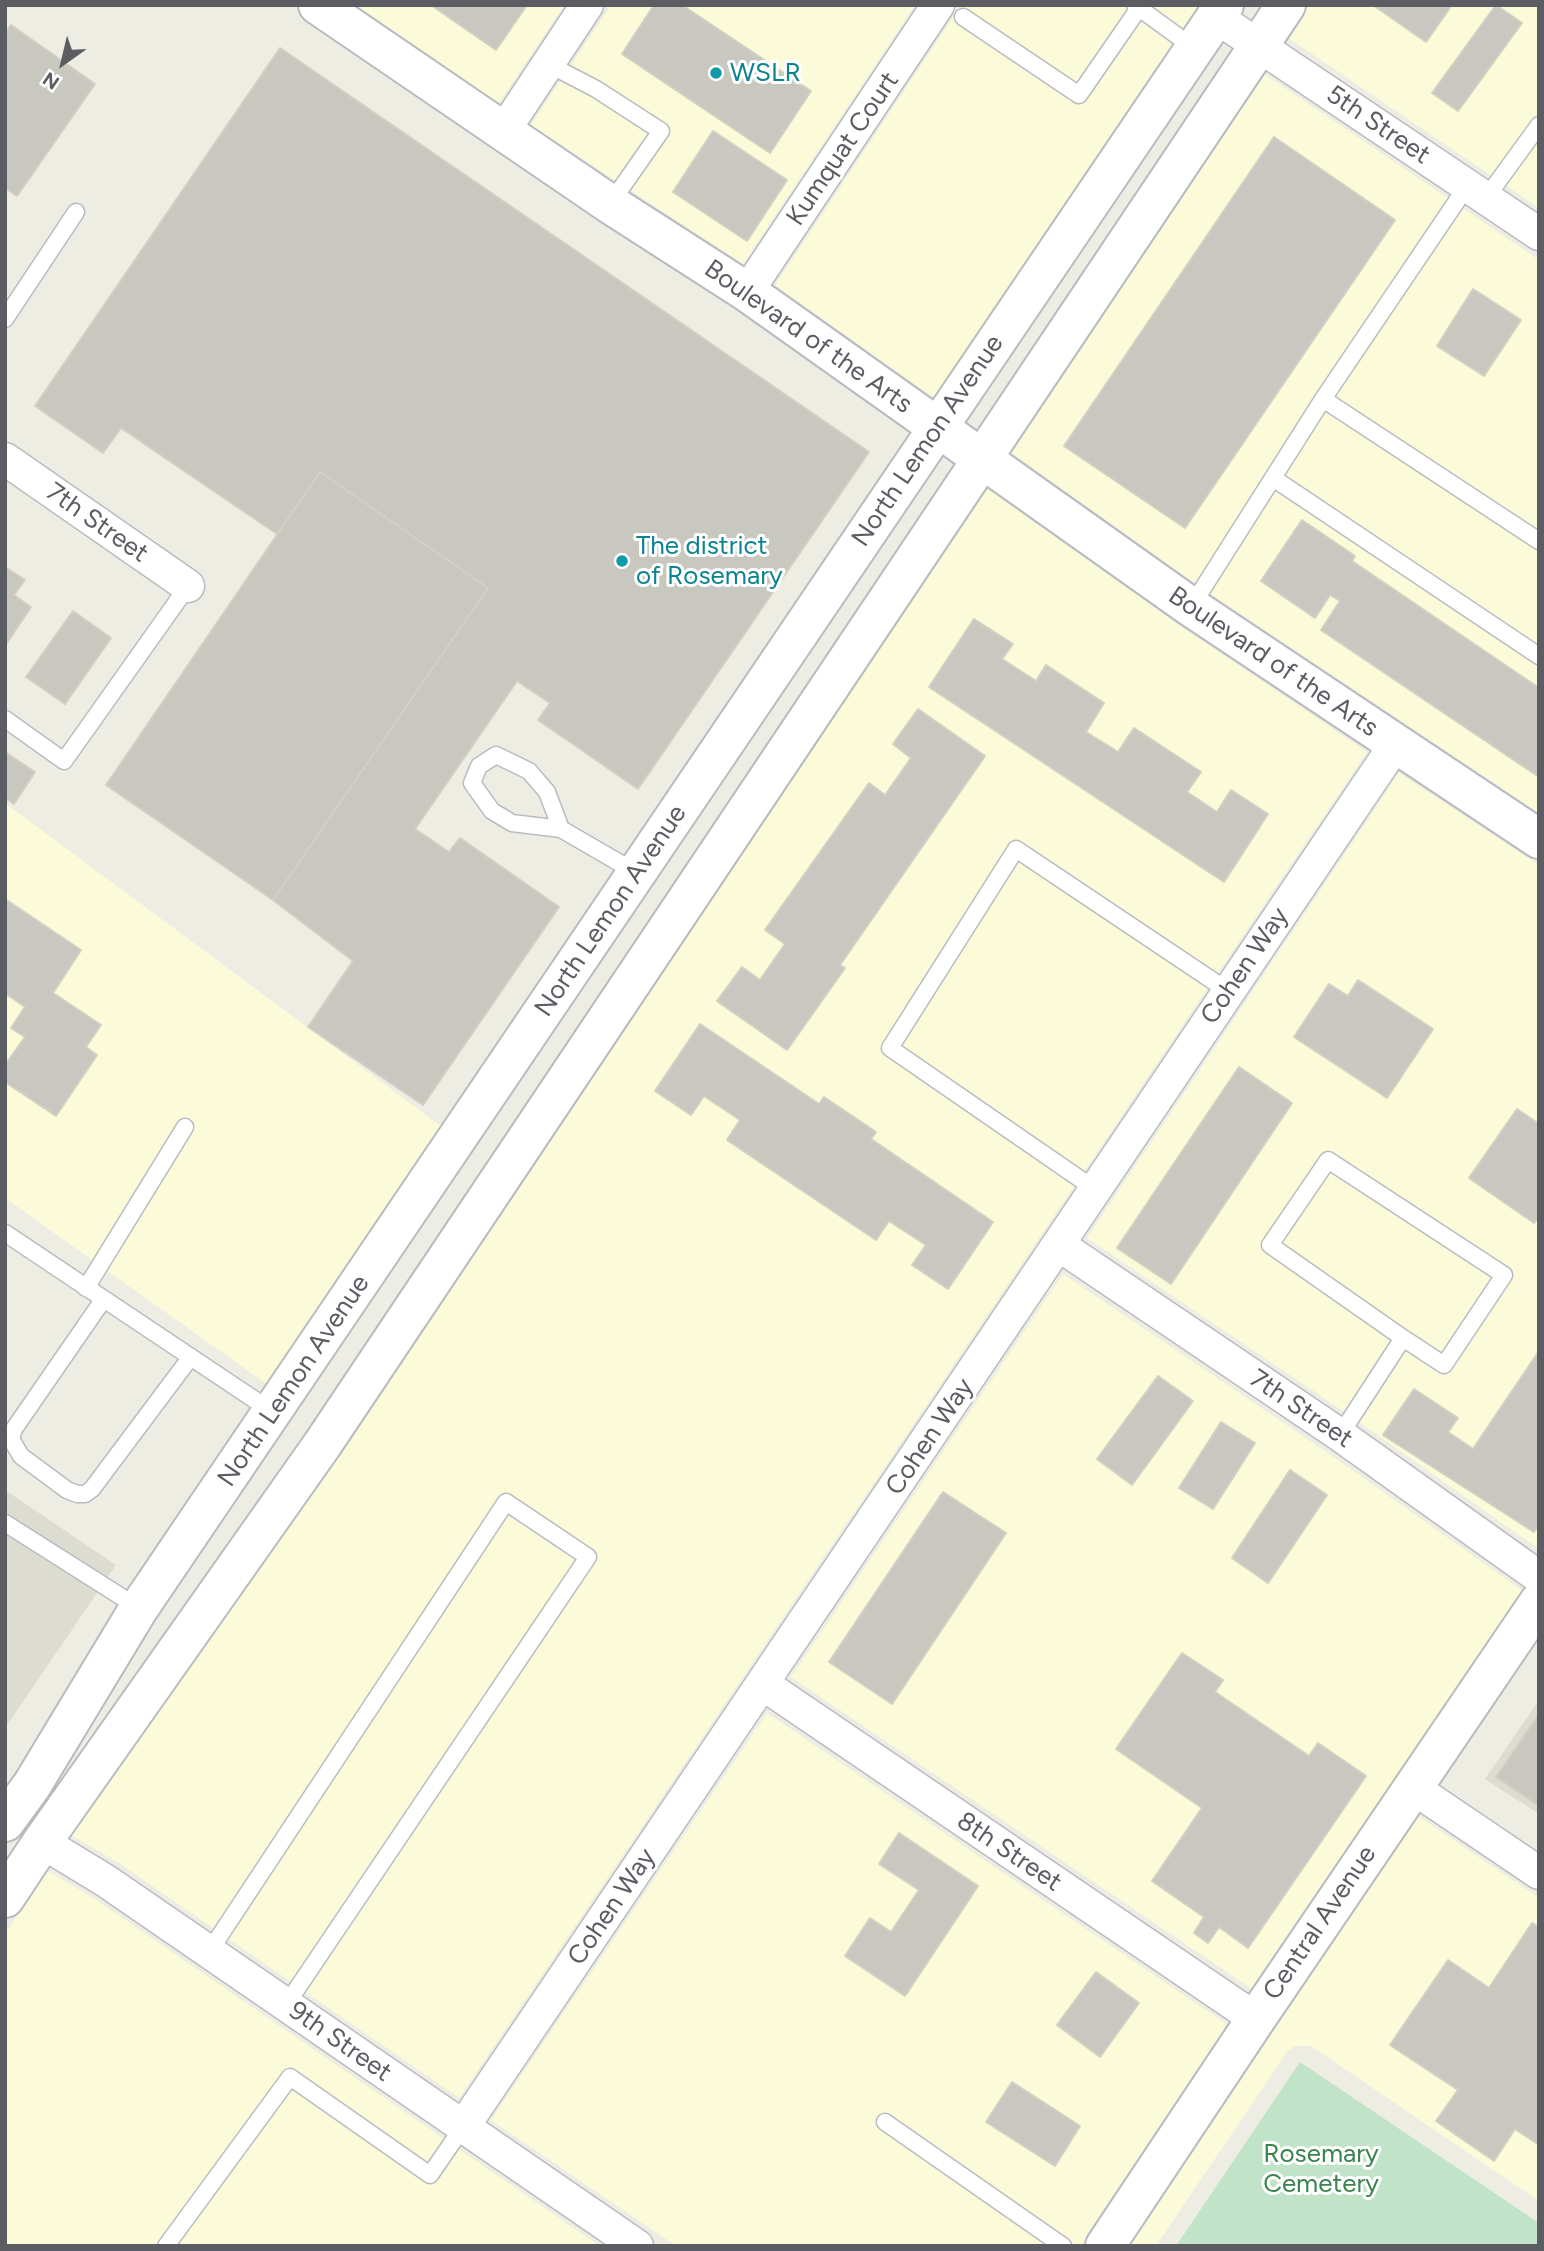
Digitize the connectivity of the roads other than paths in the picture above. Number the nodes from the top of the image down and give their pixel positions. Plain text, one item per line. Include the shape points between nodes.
1 (317, 5) edge
2 (587, 5) edge
3 (1286, 5) edge
4 (1137, 6) edge
5 (951, 11) edge
6 (1220, 11) edge
7 (1259, 44) junction
8 (1194, 48) junction
9 (548, 64) junction
10 (1539, 125) edge
11 (503, 132) junction
12 (1477, 192) junction
13 (610, 204) junction
14 (76, 212) dead end
15 (1539, 234) edge
16 (747, 292) junction
17 (5, 319) edge
18 (1323, 400) junction
19 (938, 428) junction
20 (981, 458) junction
21 (6, 462) edge
22 (1273, 478) junction
23 (1539, 541) edge
24 (188, 586) joint
25 (1191, 607) junction
26 (1539, 656) edge
27 (5, 719) edge
28 (1395, 745) junction
29 (561, 829) junction
30 (1539, 839) edge
31 (637, 873) junction
32 (1228, 991) junction
33 (185, 1127) dead end
34 (1097, 1190) junction
35 (5, 1233) edge
36 (1059, 1245) junction
37 (86, 1288) junction
38 (103, 1300) junction
39 (1404, 1338) junction
40 (190, 1358) junction
41 (273, 1412) junction
42 (1340, 1435) junction
43 (5, 1523) edge
44 (1539, 1577) edge
45 (1539, 1602) edge
46 (139, 1608) junction
47 (763, 1684) junction
48 (1412, 1787) junction
49 (6, 1820) edge
50 (42, 1842) junction
51 (1539, 1873) edge
52 (5, 1898) edge
53 (209, 1952) junction
54 (286, 2005) junction
55 (1256, 2019) junction
56 (885, 2122) dead end
57 (463, 2127) junction
58 (166, 2246) edge
59 (637, 2246) edge
60 (1063, 2246) edge
61 (1105, 2246) edge

1 - 11 street, Boulevard of the Arts
2 - 9 street
3 - 7 street
4 - 5 lane via 1079,95
4 - 8 lane
5 - 16 street, Kumquat Court
6 - 7 street, 5th Street
6 - 8 street, North Lemon Avenue
7 - 12 street, 5th Street
7 - 20 street
8 - 19 street, North Lemon Avenue
9 - 11 street
9 - 13 lane via 661,131
10 - 12 lane
11 - 13 street, Boulevard of the Arts
12 - 15 street, 5th Street
12 - 18 lane
13 - 16 street, Boulevard of the Arts
14 - 17 lane
16 - 19 street, Boulevard of the Arts
18 - 22 lane
18 - 23 lane
19 - 20 street, Boulevard of the Arts
19 - 31 street, North Lemon Avenue
20 - 25 street, Boulevard of the Arts
20 - 50 street via 322,1445
21 - 24 street, 7th Street
22 - 25 lane
22 - 26 lane
24 - 27 lane via 64,761
25 - 28 street, Boulevard of the Arts
28 - 30 street, Boulevard of the Arts
28 - 32 street, Cohen Way
29 - 29 lane via 512,823 492,811 472,783 478,766 496,755 529,771 547,792
29 - 31 lane
31 - 41 street, North Lemon Avenue
32 - 34 street, Cohen Way
32 - 34 lane via 1016,849 890,1048
33 - 37 lane
34 - 36 street, Cohen Way
35 - 37 lane
36 - 42 street, 7th Street
36 - 47 street, Cohen Way
37 - 38 lane
38 - 40 lane
38 - 40 lane via 11,1439 22,1456 52,1479 77,1494 92,1489
39 - 39 lane via 1444,1365 1504,1275 1328,1160 1269,1245
39 - 42 lane
40 - 41 lane
41 - 46 street, North Lemon Avenue
42 - 44 street, 7th Street
43 - 46 lane
45 - 48 street, Central Avenue
46 - 49 street, North Lemon Avenue
47 - 55 street, 8th Street
47 - 57 street, Cohen Way
48 - 51 street
48 - 55 street, Central Avenue
50 - 52 street
50 - 53 street, 9th Street
53 - 54 street, 9th Street
53 - 54 lane via 506,1502 588,1557
54 - 57 street, 9th Street
55 - 61 street, Central Avenue
56 - 60 lane
57 - 58 lane via 430,2175 290,2077
57 - 59 street, 9th Street

